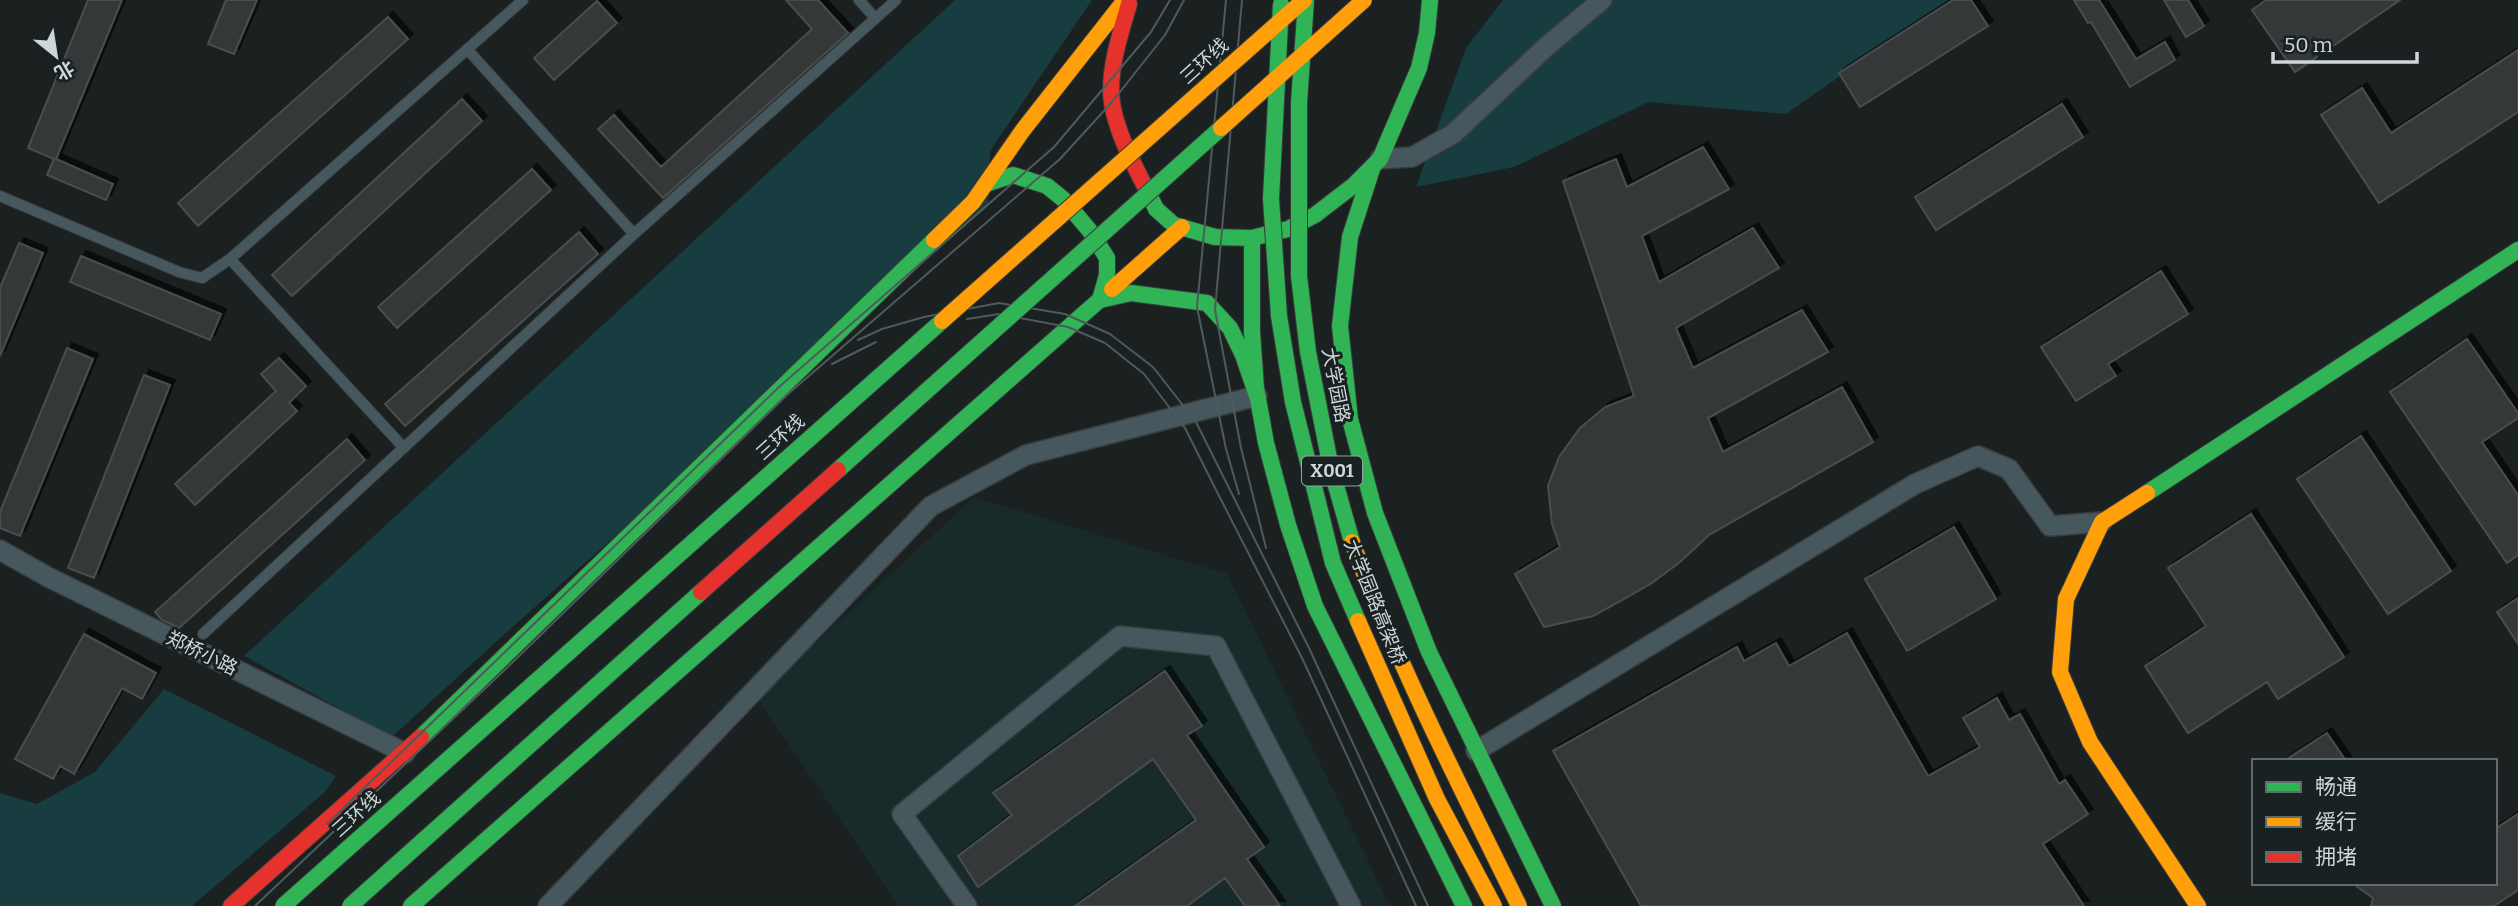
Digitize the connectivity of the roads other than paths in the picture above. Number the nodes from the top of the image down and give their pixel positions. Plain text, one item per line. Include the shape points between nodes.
1 (523, 0) edge
2 (859, 0) edge
3 (895, 0) edge
4 (1128, 0) edge
5 (1281, 0) edge
6 (1305, 0) edge
7 (1364, 0) edge
8 (1430, 0) edge
9 (1448, 0) edge
10 (1602, 0) edge
11 (875, 18) junction
12 (1427, 33) junction
13 (467, 49) junction
14 (1376, 163) junction
15 (986, 184) junction
16 (0, 196) edge
17 (1182, 227) junction
18 (634, 234) junction
19 (1252, 238) junction
20 (2518, 250) edge
21 (230, 259) junction
22 (1100, 300) junction
23 (1257, 396) junction
24 (404, 448) junction
25 (2102, 522) junction
26 (0, 550) edge
27 (203, 634) dead end
28 (1476, 751) junction
29 (405, 753) junction
30 (231, 906) edge
31 (283, 906) edge
32 (350, 906) edge
33 (411, 906) edge
34 (548, 906) edge
35 (967, 906) edge
36 (1351, 906) edge
37 (1464, 906) edge
38 (1494, 906) edge
39 (1519, 906) edge
40 (1553, 906) edge
41 (2198, 906) edge

1 - 13 lane
2 - 11 lane
3 - 11 lane
4 - 15 main road via 1023,130
4 - 17 main road via 1111,91 1116,117 1156,209
5 - 38 main road, 大学园路高架桥, bridge via 1271,199 1279,316 1293,402 1333,563 1437,799
6 - 31 main road, 三环线, bridge
6 - 39 main road, 大学园路 / X001, bridge via 1299,276 1308,352 1331,468 1349,536 1378,612
7 - 32 main road, bridge
8 - 12 main road
9 - 12 main road
10 - 14 street via 1453,134 1412,157
11 - 18 lane
12 - 14 main road via 1419,68
13 - 18 lane
13 - 21 lane
14 - 19 main road via 1315,215 1288,229
14 - 28 main road via 1350,237 1340,326 1350,419 1375,513 1403,590
15 - 22 main road via 1013,175 1047,186 1063,199 1107,258
15 - 29 main road via 973,202
16 - 21 lane via 179,272 202,278
17 - 19 main road via 1215,237
17 - 22 main road
18 - 24 lane
19 - 23 main road, X001
20 - 25 main road
21 - 24 lane
22 - 23 main road via 1132,293 1207,303 1230,328
22 - 33 main road
23 - 34 street via 1026,455 931,506
23 - 37 main road, X001 via 1267,452 1315,606
24 - 27 lane
25 - 28 street via 2050,526 2009,469 1978,456 1915,484
25 - 41 main road via 2066,599 2060,672 2090,742
26 - 29 street, 郑桥小路
28 - 40 main road
29 - 30 main road
35 - 36 street via 902,814 1120,636 1216,646

